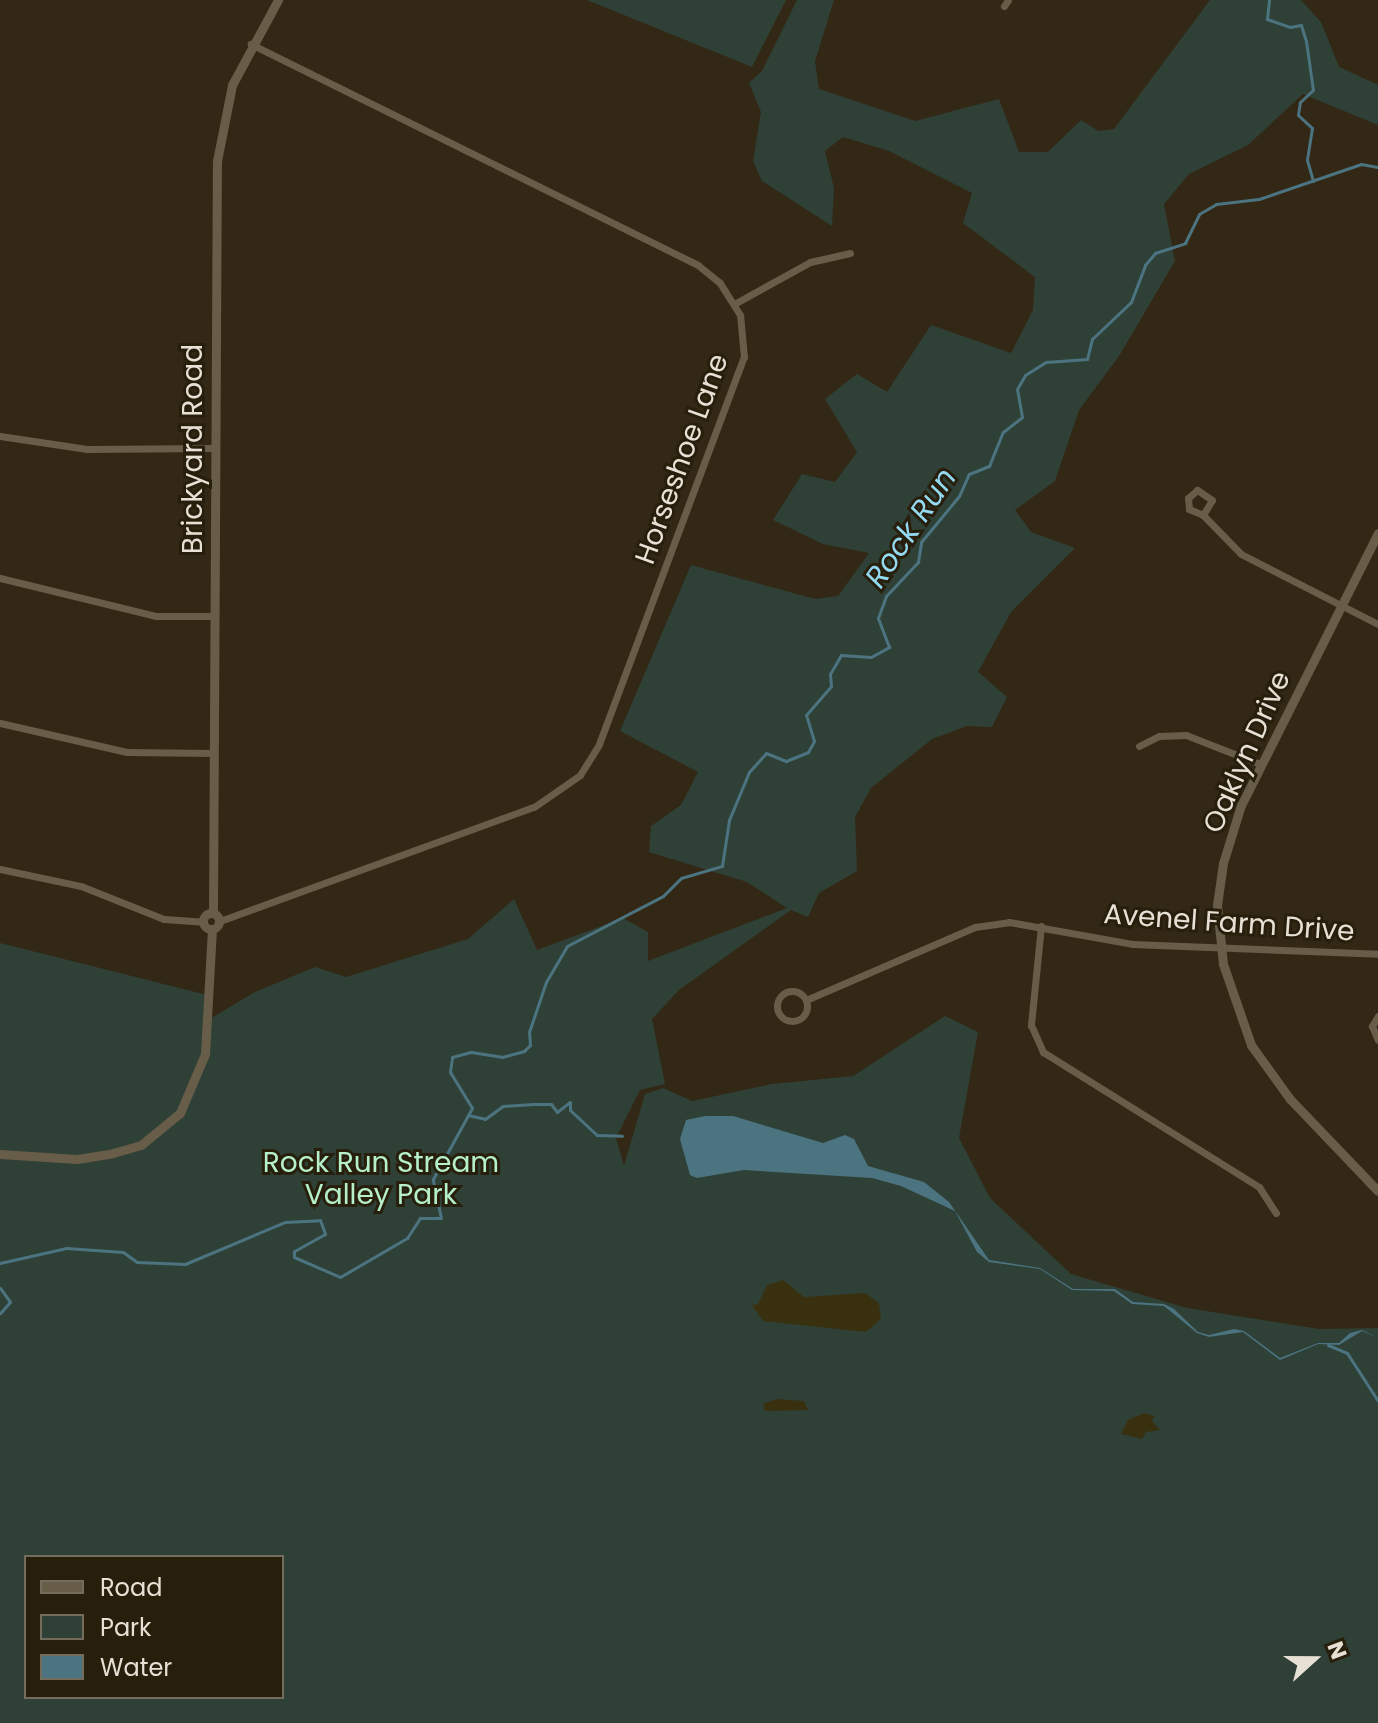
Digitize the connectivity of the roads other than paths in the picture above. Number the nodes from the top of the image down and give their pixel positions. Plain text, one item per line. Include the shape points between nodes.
1 (278, 0) edge
2 (251, 44) junction
3 (850, 253) dead end
4 (734, 304) junction
5 (0, 436) edge
6 (214, 448) junction
7 (1203, 515) dead end
8 (1378, 533) edge
9 (0, 578) edge
10 (1341, 607) junction
11 (214, 616) junction
12 (1378, 624) edge
13 (0, 723) edge
14 (1139, 746) dead end
15 (213, 753) junction
16 (1260, 764) junction
17 (0, 869) edge
18 (216, 917) junction
19 (203, 922) junction
20 (1041, 926) junction
21 (212, 930) junction
22 (1220, 948) junction
23 (1378, 954) edge
24 (806, 1000) junction
25 (1378, 1016) edge
26 (1378, 1040) edge
27 (0, 1154) edge
28 (1378, 1191) edge
29 (1276, 1213) dead end

1 - 2 street, Brickyard Road
2 - 4 street, Horseshoe Lane via 698,265
2 - 6 street, Brickyard Road via 227,103 217,161
3 - 4 street via 810,262
4 - 18 street, Horseshoe Lane via 744,333 739,378 599,744 580,775 534,807
5 - 6 street via 87,449
6 - 11 street, Brickyard Road
7 - 10 street via 1241,554
8 - 10 street, Oaklyn Drive
9 - 11 street via 156,616
10 - 12 street
10 - 16 street, Oaklyn Drive
11 - 15 street, Brickyard Road
13 - 15 street via 127,752
14 - 16 street via 1159,736 1186,735
15 - 18 street, Brickyard Road
16 - 22 street, Oaklyn Drive via 1223,863 1217,905
17 - 19 street via 81,886 164,919
18 - 19 street
18 - 21 street
19 - 21 street
20 - 22 street, Avenel Farm Drive via 1132,944
20 - 24 street, Avenel Farm Drive via 1009,922 975,927
20 - 29 street via 1031,1025 1043,1052 1259,1187
21 - 27 street via 205,1054 180,1113 141,1145 113,1153 77,1159
22 - 23 street, Avenel Farm Drive
22 - 28 street, Oaklyn Drive via 1241,1021 1265,1066
24 - 24 street, Avenel Farm Drive via 797,992 785,993 779,1012 788,1020 800,1019
25 - 26 street via 1372,1026

